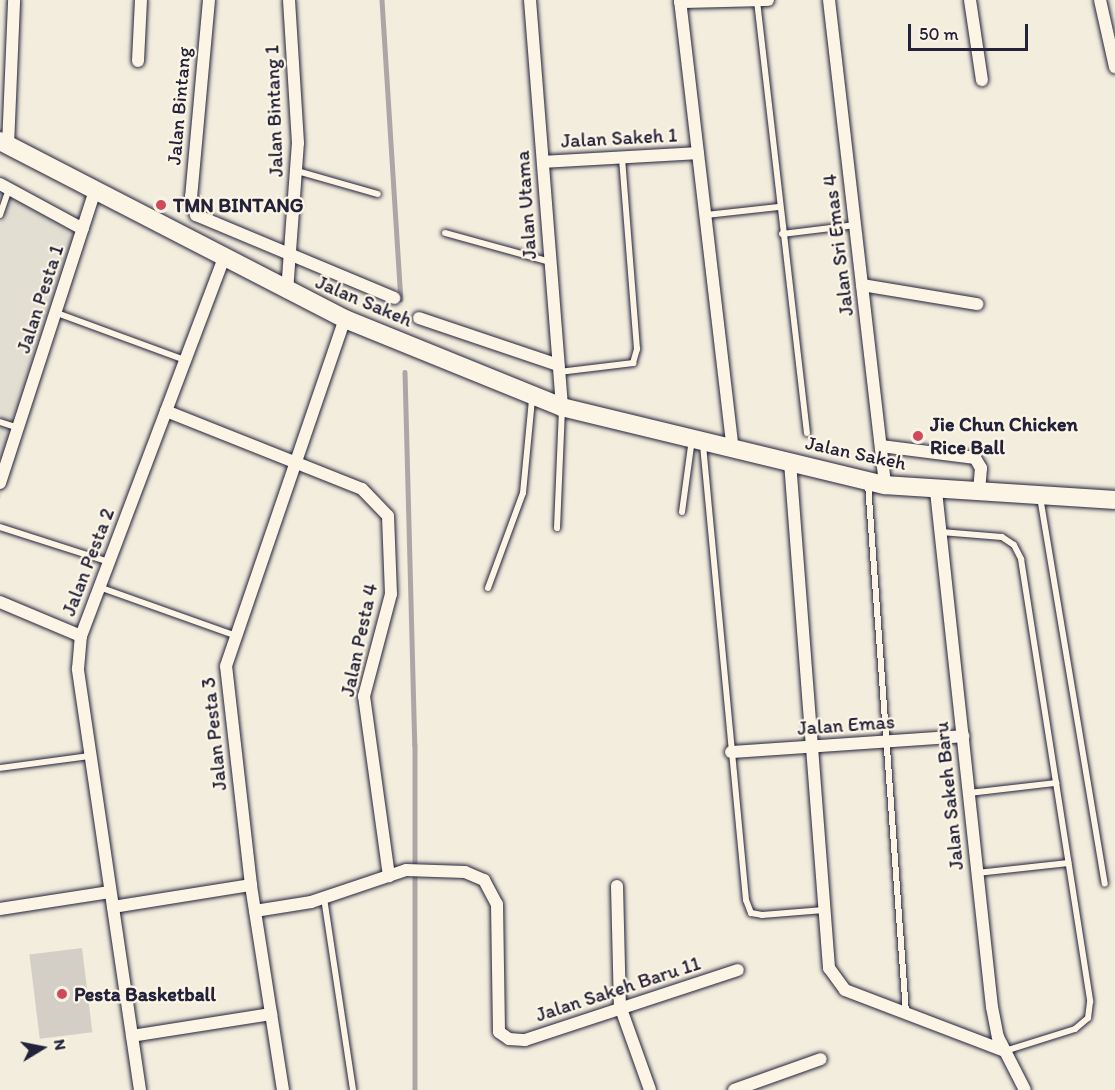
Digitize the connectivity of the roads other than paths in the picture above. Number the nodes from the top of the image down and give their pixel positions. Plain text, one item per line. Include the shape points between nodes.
1 (14, 0) edge
2 (141, 0) edge
3 (209, 0) edge
4 (288, 0) edge
5 (530, 0) edge
6 (757, 0) edge
7 (768, 0) edge
8 (830, 0) edge
9 (970, 0) edge
10 (1100, 0) edge
11 (680, 1) edge
12 (138, 61) dead end
13 (1115, 68) edge
14 (982, 80) dead end
15 (4, 144) edge
16 (698, 153) junction
17 (622, 157) junction
18 (543, 162) junction
19 (297, 171) junction
20 (4, 187) edge
21 (94, 194) junction
22 (378, 194) dead end
23 (779, 207) junction
24 (0, 215) edge
25 (705, 215) junction
26 (855, 225) junction
27 (83, 229) junction
28 (445, 233) dead end
29 (782, 234) junction
30 (290, 255) junction
31 (223, 261) junction
32 (550, 262) junction
33 (862, 285) junction
34 (287, 292) junction
35 (394, 298) dead end
36 (977, 304) dead end
37 (57, 313) junction
38 (419, 318) dead end
39 (345, 319) junction
40 (185, 360) junction
41 (559, 369) junction
42 (532, 395) junction
43 (562, 407) junction
44 (166, 411) junction
45 (0, 422) edge
46 (18, 428) junction
47 (807, 433) dead end
48 (698, 440) junction
49 (880, 446) junction
50 (732, 449) junction
51 (790, 462) junction
52 (294, 463) junction
53 (0, 483) edge
54 (876, 483) junction
55 (936, 491) junction
56 (979, 493) junction
57 (1040, 496) junction
58 (1115, 500) edge
59 (682, 512) dead end
60 (0, 527) edge
61 (557, 528) dead end
62 (940, 531) junction
63 (109, 562) junction
64 (99, 587) junction
65 (488, 588) dead end
66 (0, 602) edge
67 (234, 635) junction
68 (81, 636) junction
69 (963, 736) junction
70 (887, 742) junction
71 (812, 746) junction
72 (731, 753) junction
73 (90, 756) junction
74 (0, 768) edge
75 (1056, 783) junction
76 (969, 794) junction
77 (1068, 863) junction
78 (977, 873) junction
79 (389, 876) junction
80 (1105, 884) dead end
81 (251, 885) junction
82 (617, 886) dead end
83 (110, 892) junction
84 (324, 898) junction
85 (113, 906) junction
86 (0, 909) edge
87 (825, 910) junction
88 (255, 911) junction
89 (738, 970) dead end
90 (621, 1006) junction
91 (271, 1014) junction
92 (906, 1016) junction
93 (132, 1036) junction
94 (1005, 1052) junction
95 (821, 1059) dead end
96 (140, 1090) edge
97 (283, 1090) edge
98 (353, 1090) edge
99 (650, 1090) edge
100 (734, 1090) edge
101 (1025, 1090) edge

1 - 15 street
2 - 12 street
3 - 30 street, Jalan Bintang via 192,208 201,218
4 - 19 street, Jalan Bintang 1
5 - 18 street, Jalan Utama
6 - 7 street
6 - 11 street
6 - 23 lane
8 - 26 street, Jalan Sri Emas 4
9 - 14 street
10 - 13 street
11 - 16 street
15 - 21 street, Jalan Sakeh
16 - 17 street, Jalan Sakeh 1
16 - 25 street
17 - 18 street, Jalan Sakeh 1
17 - 41 lane via 637,349 633,363
18 - 32 street, Jalan Utama
19 - 22 lane
19 - 30 street, Jalan Bintang 1
20 - 24 lane
20 - 27 street
21 - 27 street, Jalan Pesta 1
21 - 31 street, Jalan Sakeh
23 - 25 lane
23 - 29 lane
25 - 50 street
26 - 29 lane
26 - 33 street, Jalan Sri Emas 4
27 - 37 street, Jalan Pesta 1
28 - 32 lane
29 - 47 lane
30 - 34 street, Jalan Bintang 1
30 - 35 street, Jalan Bintang
31 - 34 street, Jalan Sakeh
31 - 40 street, Jalan Pesta 2
32 - 41 street, Jalan Utama
33 - 36 street
33 - 49 street, Jalan Sri Emas 4
34 - 39 street, Jalan Sakeh
37 - 40 lane
37 - 46 street, Jalan Pesta 1
38 - 41 street
39 - 42 street, Jalan Sakeh
39 - 52 street, Jalan Pesta 3
40 - 44 street, Jalan Pesta 2
41 - 43 street, Jalan Utama
42 - 43 street, Jalan Sakeh
42 - 65 lane via 523,493
43 - 48 street, Jalan Sakeh
43 - 61 lane
44 - 52 street, Jalan Pesta 4
44 - 63 street, Jalan Pesta 2
45 - 46 lane
46 - 53 street, Jalan Pesta 1
48 - 50 street, Jalan Sakeh
48 - 59 lane
48 - 72 lane
49 - 54 street, Jalan Sri Emas 4
49 - 56 street via 975,458 981,468
50 - 51 street, Jalan Sakeh
51 - 54 street, Jalan Sakeh
51 - 71 street
52 - 67 street, Jalan Pesta 3
52 - 79 street, Jalan Pesta 4 via 362,489 388,516 391,594 364,696
54 - 55 street, Jalan Sakeh
54 - 70 lane
55 - 56 street, Jalan Sakeh
55 - 62 street, Jalan Sakeh Baru
56 - 57 street, Jalan Sakeh
57 - 58 street, Jalan Sakeh
57 - 80 lane
60 - 63 lane
62 - 69 street, Jalan Sakeh Baru
62 - 75 lane via 1002,537 1014,545
63 - 64 street, Jalan Pesta 2
64 - 67 lane
64 - 68 street, Jalan Pesta 2
66 - 68 street
67 - 81 street, Jalan Pesta 3 via 225,684
68 - 73 street, Jalan Pesta 2 via 78,669
69 - 70 street, Jalan Emas
69 - 76 street, Jalan Sakeh Baru
70 - 71 street, Jalan Emas
70 - 92 lane
71 - 72 street, Jalan Emas
71 - 87 street
72 - 87 lane via 751,913
73 - 74 lane
73 - 83 street, Jalan Pesta 2
75 - 76 lane
75 - 77 lane
76 - 78 street, Jalan Sakeh Baru
77 - 78 lane
77 - 94 lane via 1088,1018 1075,1029
78 - 94 street, Jalan Sakeh Baru via 992,1007
79 - 84 street
79 - 90 street, Jalan Sakeh Baru 11 via 406,870 465,872 493,890 499,1032 509,1039 525,1040
81 - 85 street
81 - 88 street, Jalan Pesta 3
82 - 90 street
83 - 85 street, Jalan Pesta 2
83 - 86 street
84 - 88 street
84 - 98 lane
85 - 93 street, Jalan Pesta 2
87 - 92 street via 835,980 845,990
88 - 91 street, Jalan Pesta 3
89 - 90 street, Jalan Sakeh Baru 11
90 - 99 street
91 - 93 street
91 - 97 street, Jalan Pesta 3
92 - 94 street
93 - 96 street, Jalan Pesta 2
94 - 101 street, Jalan Sakeh Baru
95 - 100 street

